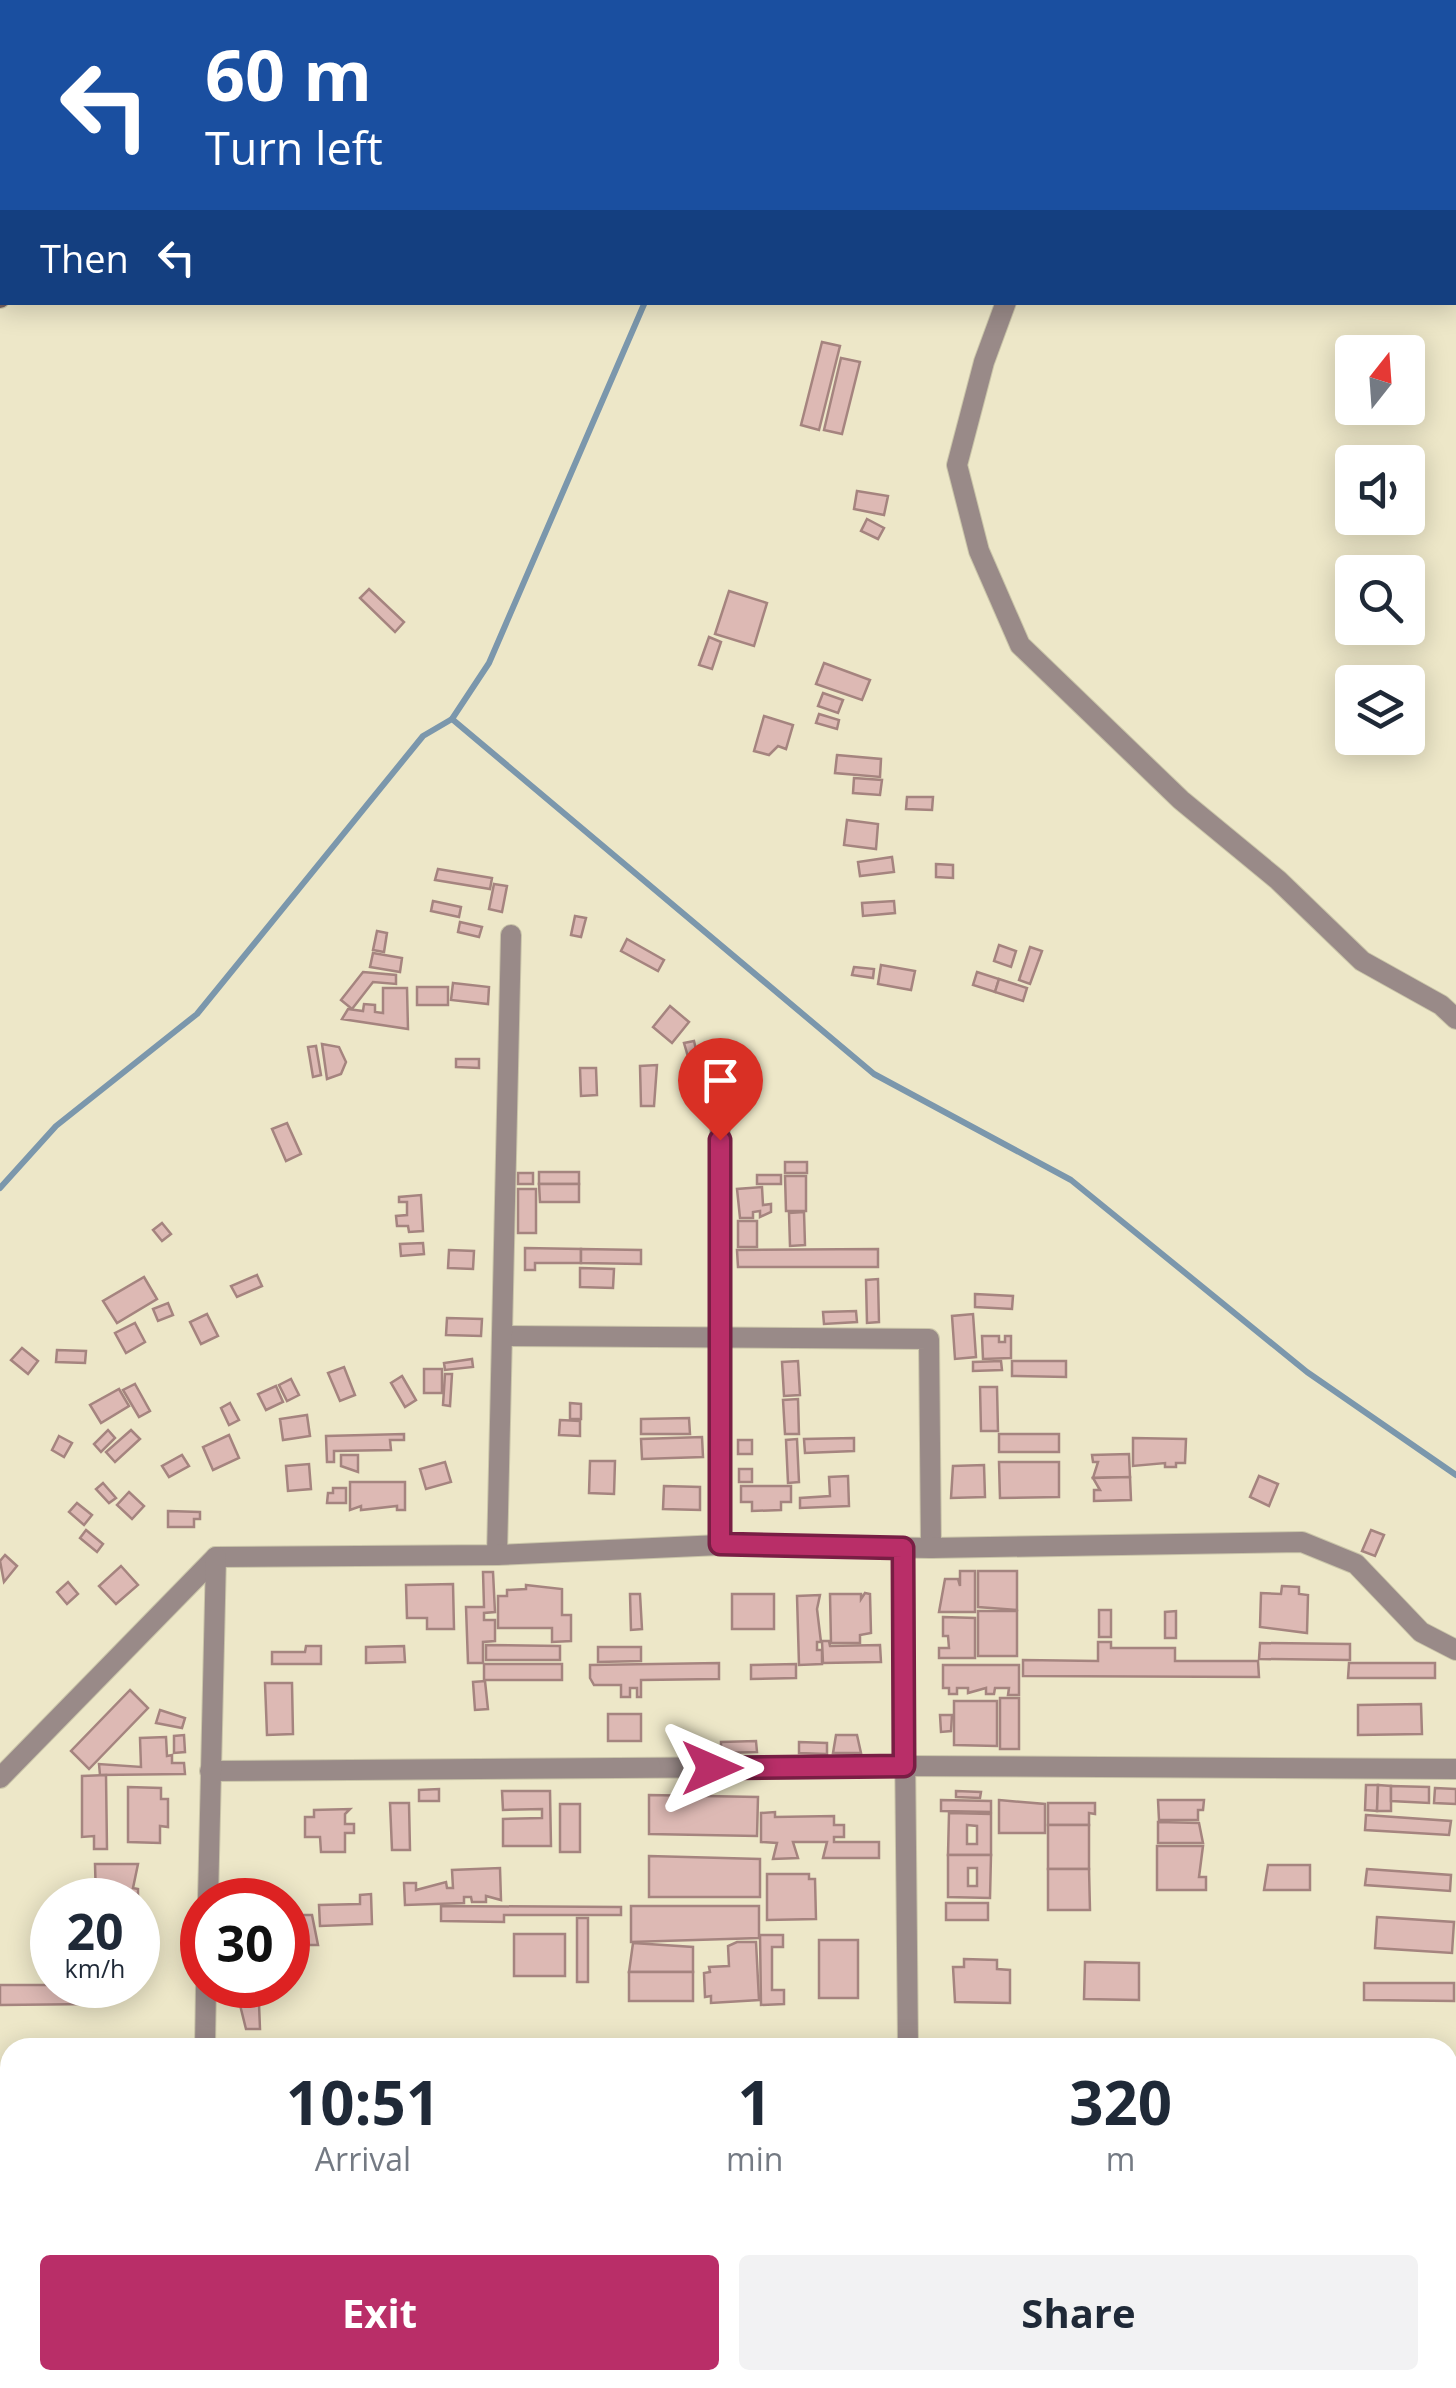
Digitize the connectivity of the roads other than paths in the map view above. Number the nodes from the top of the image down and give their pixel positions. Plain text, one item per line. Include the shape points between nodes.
1 (1004, 305) edge
2 (511, 936) dead end
3 (1456, 1019) edge
4 (720, 1101) dead end
5 (502, 1336) junction
6 (722, 1338) junction
7 (720, 1544) junction
8 (903, 1548) junction
9 (930, 1548) junction
10 (496, 1554) junction
11 (216, 1556) junction
12 (1456, 1650) edge
13 (904, 1766) junction
14 (1456, 1769) edge
15 (210, 1771) junction
16 (0, 1778) edge
17 (208, 1878) edge
18 (205, 2008) edge
19 (204, 2038) edge
20 (908, 2038) edge

1 - 3 street via 957,465 978,551 1020,645 1362,961
2 - 5 street
4 - 6 street
5 - 6 street
5 - 10 street
6 - 7 street
6 - 9 street via 929,1339
7 - 8 street
7 - 10 street
8 - 9 street
8 - 13 street
9 - 12 street via 1302,1542 1356,1564 1421,1632
10 - 11 street
11 - 15 street
11 - 16 street
13 - 14 street
13 - 15 street
13 - 20 street
15 - 17 street
18 - 19 street

